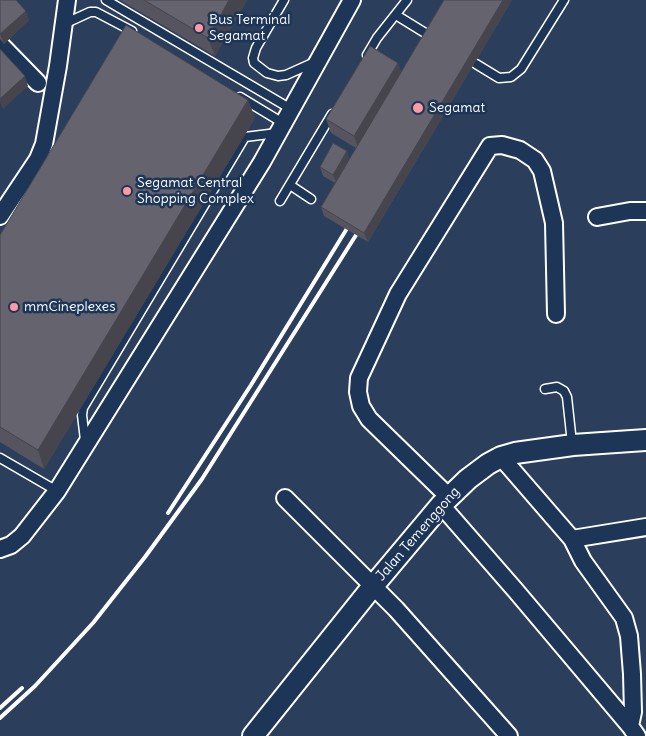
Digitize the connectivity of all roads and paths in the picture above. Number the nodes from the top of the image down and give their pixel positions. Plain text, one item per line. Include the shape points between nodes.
1 (67, 0) edge
2 (106, 0) edge
3 (284, 0) edge
4 (352, 0) edge
5 (407, 0) edge
6 (562, 1) edge
7 (396, 15) junction
8 (64, 24) junction
9 (430, 36) edge
10 (142, 38) edge
11 (0, 44) edge
12 (319, 60) junction
13 (362, 62) edge
14 (476, 64) dead end
15 (38, 83) dead end
16 (233, 93) edge
17 (338, 103) edge
18 (284, 122) junction
19 (290, 185) junction
20 (311, 199) dead end
21 (280, 201) dead end
22 (646, 211) edge
23 (0, 216) edge
24 (597, 217) dead end
25 (556, 314) dead end
26 (545, 389) dead end
27 (646, 440) edge
28 (86, 444) junction
29 (573, 445) junction
30 (501, 457) junction
31 (0, 458) edge
32 (57, 491) junction
33 (285, 498) dead end
34 (445, 501) junction
35 (646, 527) edge
36 (572, 539) junction
37 (0, 549) edge
38 (373, 586) junction
39 (633, 731) edge
40 (253, 736) edge
41 (509, 736) edge

1 - 8 street
2 - 18 lane
3 - 12 lane via 256,48 254,63 278,76
4 - 12 street
5 - 7 lane
6 - 14 lane via 521,69 511,77 499,78
7 - 9 lane
7 - 13 lane
8 - 10 lane via 96,12
8 - 23 street via 44,144 38,159
11 - 15 street
12 - 18 street
16 - 18 lane
17 - 19 lane
18 - 28 street
18 - 28 lane via 245,137 83,408
19 - 20 lane
19 - 21 lane
22 - 24 street
25 - 34 street via 554,223 542,171 535,160 520,150 502,145 490,146 398,294 359,378 361,406 369,419
26 - 29 lane via 558,387 567,397
27 - 29 street, Jalan Temenggong
28 - 32 street
29 - 30 street, Jalan Temenggong
30 - 34 street, Jalan Temenggong via 468,478
30 - 36 street
31 - 32 lane
32 - 37 street via 22,536
33 - 38 street
34 - 38 street, Jalan Temenggong
34 - 39 street
35 - 36 street
36 - 39 street via 583,562 624,618 629,636
38 - 40 street, Jalan Temenggong
38 - 41 street

